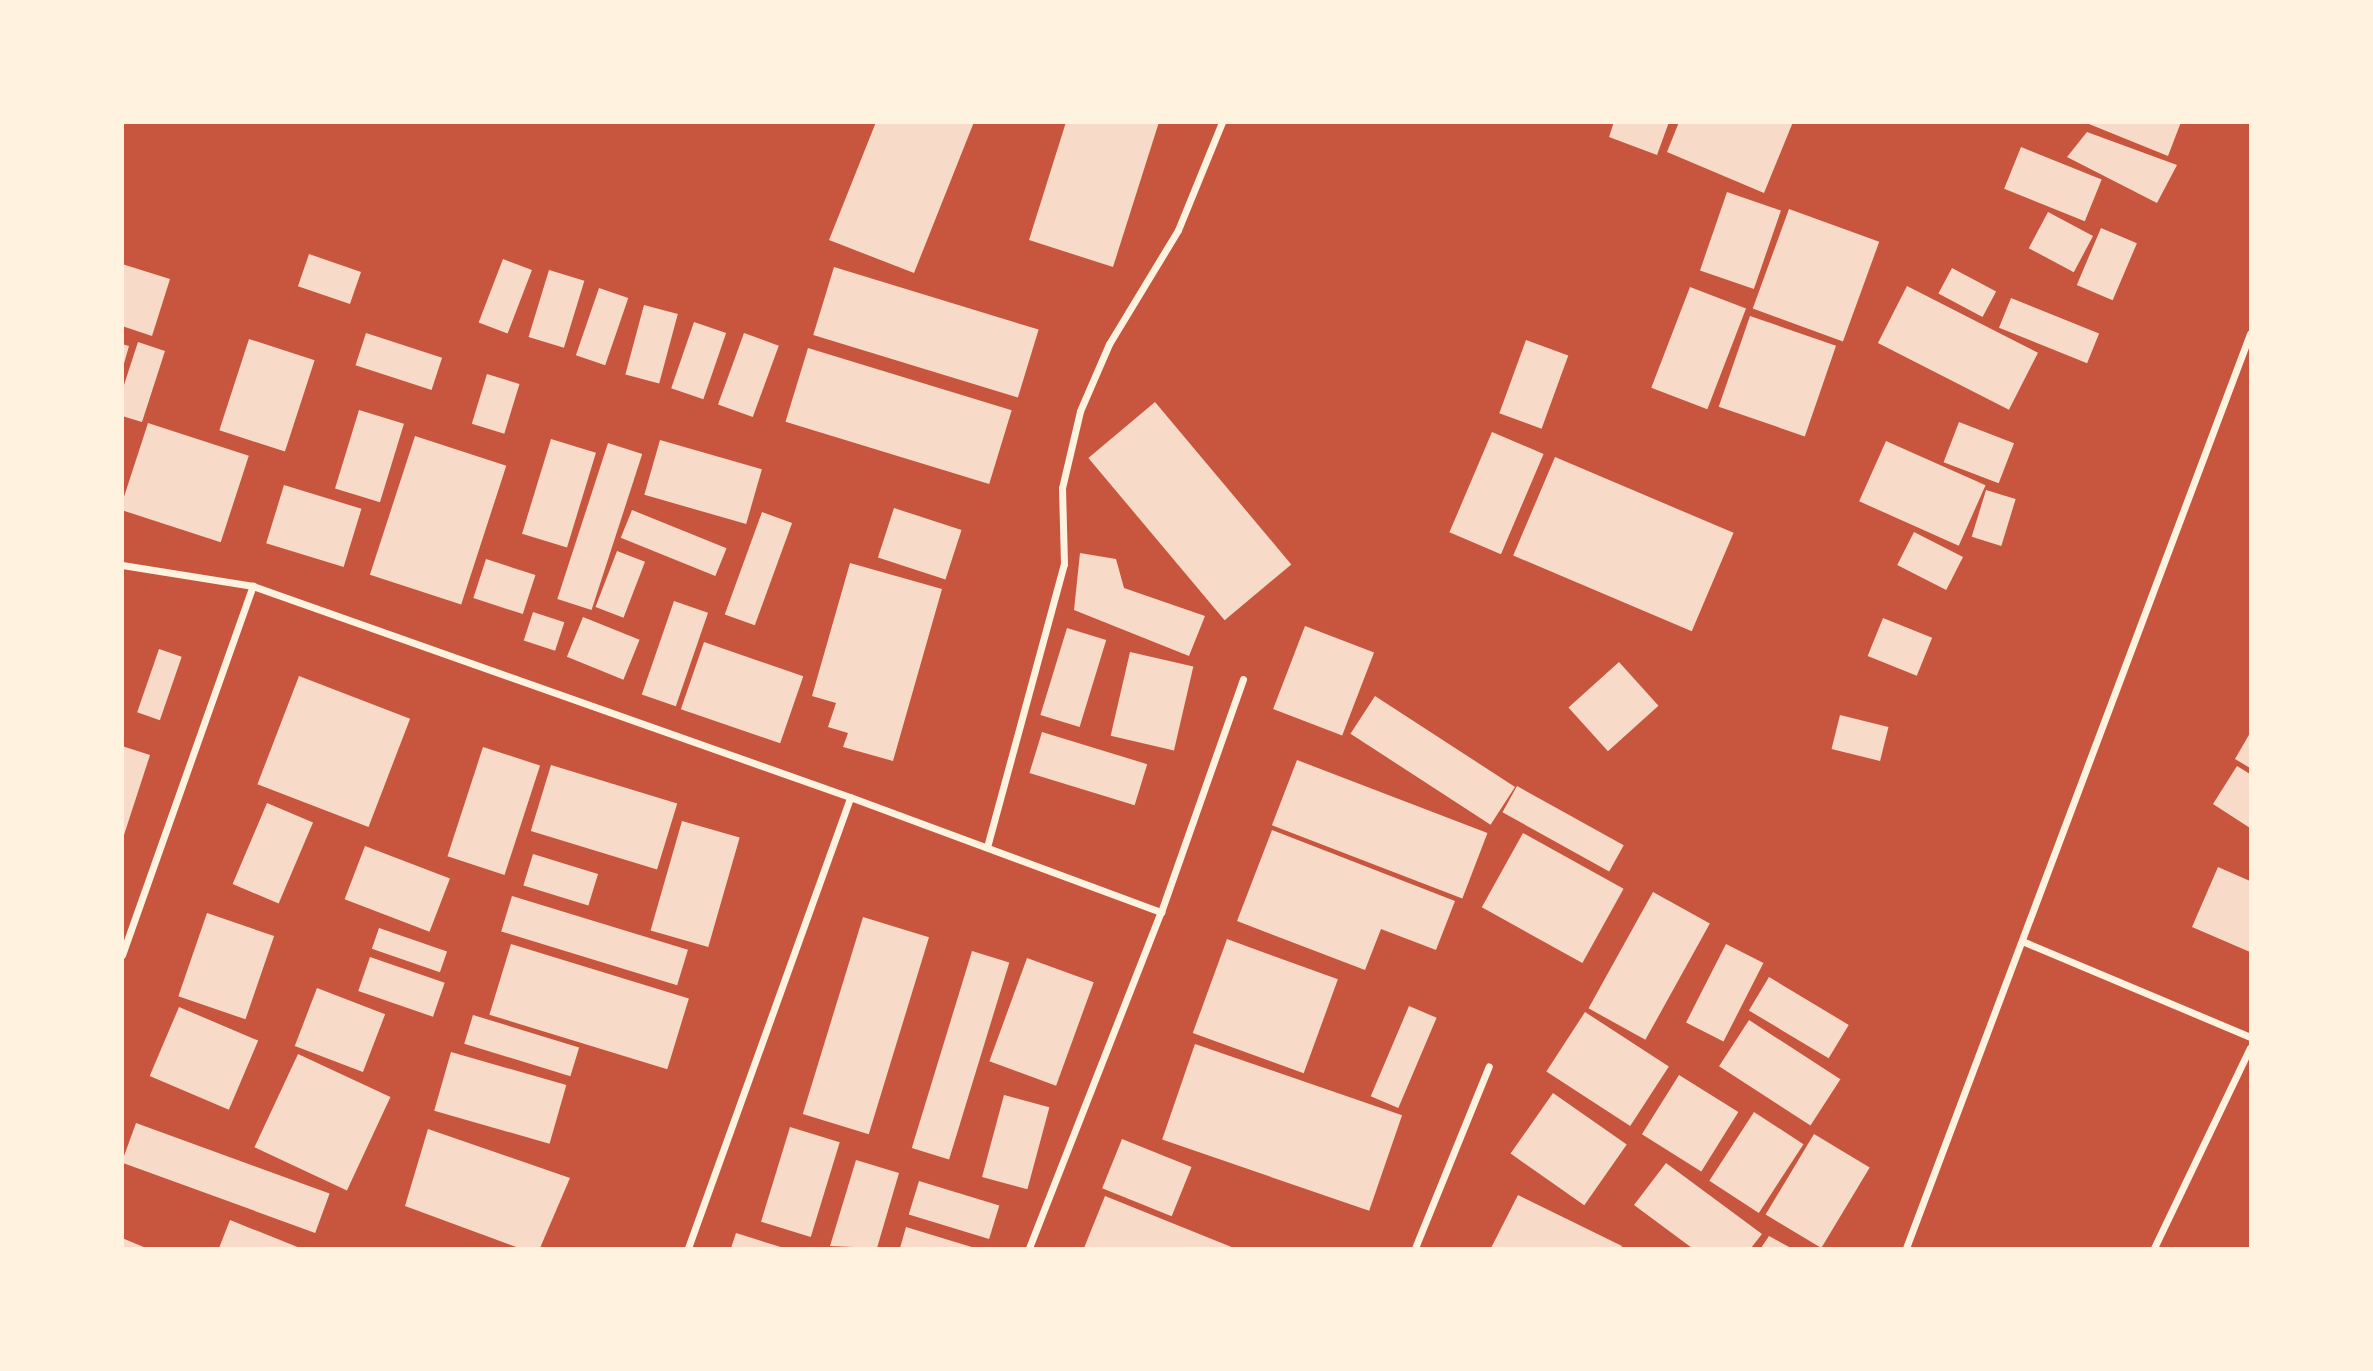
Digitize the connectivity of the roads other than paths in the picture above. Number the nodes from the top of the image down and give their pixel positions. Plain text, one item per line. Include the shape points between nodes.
1 (1222, 122) edge
2 (2250, 334) edge
3 (122, 565) edge
4 (253, 586) junction
5 (1243, 679) dead end
6 (850, 797) junction
7 (987, 846) junction
8 (1161, 912) junction
9 (2022, 941) junction
10 (122, 955) edge
11 (2250, 1037) edge
12 (2250, 1048) edge
13 (1489, 1066) dead end
14 (688, 1248) edge
15 (1029, 1248) edge
16 (1415, 1248) edge
17 (1906, 1248) edge
18 (2154, 1248) edge

1 - 7 street via 1178,230 1109,344 1080,411 1062,488 1064,564
2 - 9 street
3 - 4 street
4 - 6 street
4 - 10 street
5 - 8 street
6 - 7 street
6 - 14 street
7 - 8 street
8 - 15 street
9 - 11 street
9 - 17 street
12 - 18 street
13 - 16 street

